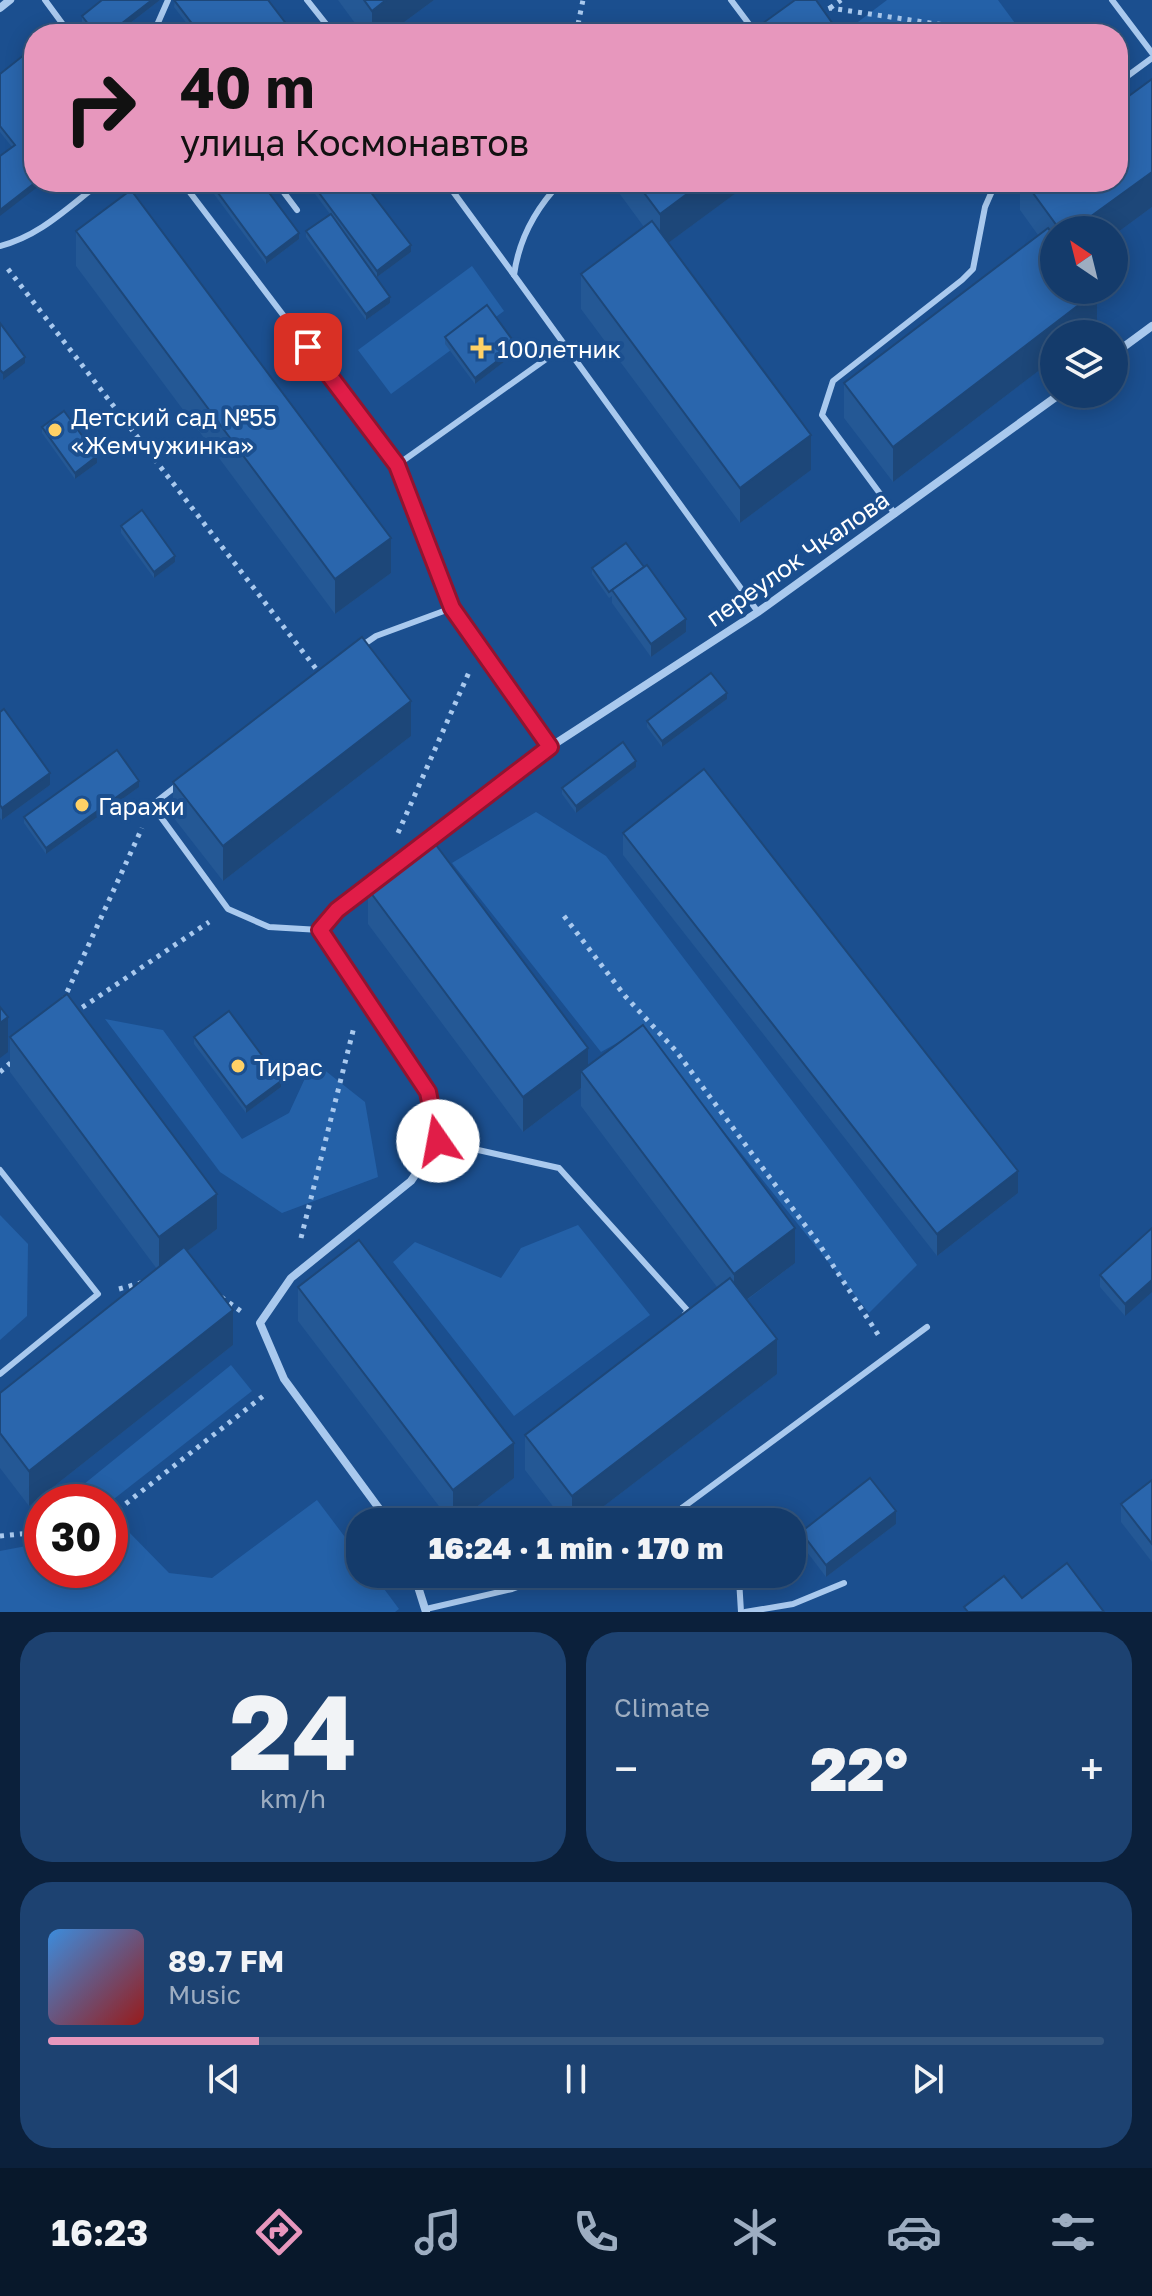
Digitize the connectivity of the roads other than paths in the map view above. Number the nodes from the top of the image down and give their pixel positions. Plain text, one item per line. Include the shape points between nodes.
1 (10, 0) edge
2 (45, 0) edge
3 (168, 0) edge
4 (307, 0) edge
5 (731, 0) edge
6 (1112, 0) edge
7 (0, 8) edge
8 (63, 24) edge
9 (157, 24) edge
10 (326, 24) edge
11 (749, 24) edge
12 (1152, 56) edge
13 (1128, 75) edge
14 (88, 192) edge
15 (190, 192) edge
16 (284, 192) edge
17 (453, 192) edge
18 (553, 192) edge
19 (992, 192) edge
20 (297, 210) dead end
21 (0, 246) edge
22 (514, 275) junction
23 (1152, 326) edge
24 (1128, 344) edge
25 (563, 347) junction
26 (1041, 408) edge
27 (397, 465) junction
28 (895, 515) junction
29 (452, 608) junction
30 (758, 612) junction
31 (320, 674) edge
32 (550, 747) junction
33 (188, 777) edge
34 (320, 930) junction
35 (438, 1141) junction
36 (0, 1170) edge
37 (676, 1321) edge
38 (927, 1327) dead end
39 (0, 1374) edge
40 (379, 1508) edge
41 (682, 1508) edge
42 (844, 1583) dead end
43 (419, 1588) edge
44 (515, 1588) edge
45 (740, 1588) edge
46 (426, 1610) edge
47 (743, 1612) edge

1 - 7 street
2 - 8 lane
3 - 9 lane
4 - 10 lane
5 - 11 lane
6 - 12 lane
12 - 13 lane
14 - 21 lane via 23,240
15 - 27 lane
16 - 20 lane
17 - 22 lane
18 - 22 lane via 533,217 517,251
19 - 28 lane via 973,269 833,381 822,415
22 - 25 lane
23 - 24 street
25 - 27 lane
25 - 30 lane
26 - 28 street, переулок Чкалова
27 - 29 lane
28 - 30 street, переулок Чкалова
29 - 31 lane via 376,636
29 - 32 lane
30 - 32 street, переулок Чкалова
32 - 34 street, переулок Чкалова via 337,910
33 - 34 lane via 152,805 228,909 269,927
34 - 35 street via 428,1092
35 - 37 lane via 559,1168 688,1311
35 - 40 street via 411,1181 291,1278 260,1323 284,1379
36 - 39 lane via 98,1294
38 - 41 lane
42 - 47 lane via 793,1604
43 - 46 street
44 - 46 lane
45 - 47 lane

